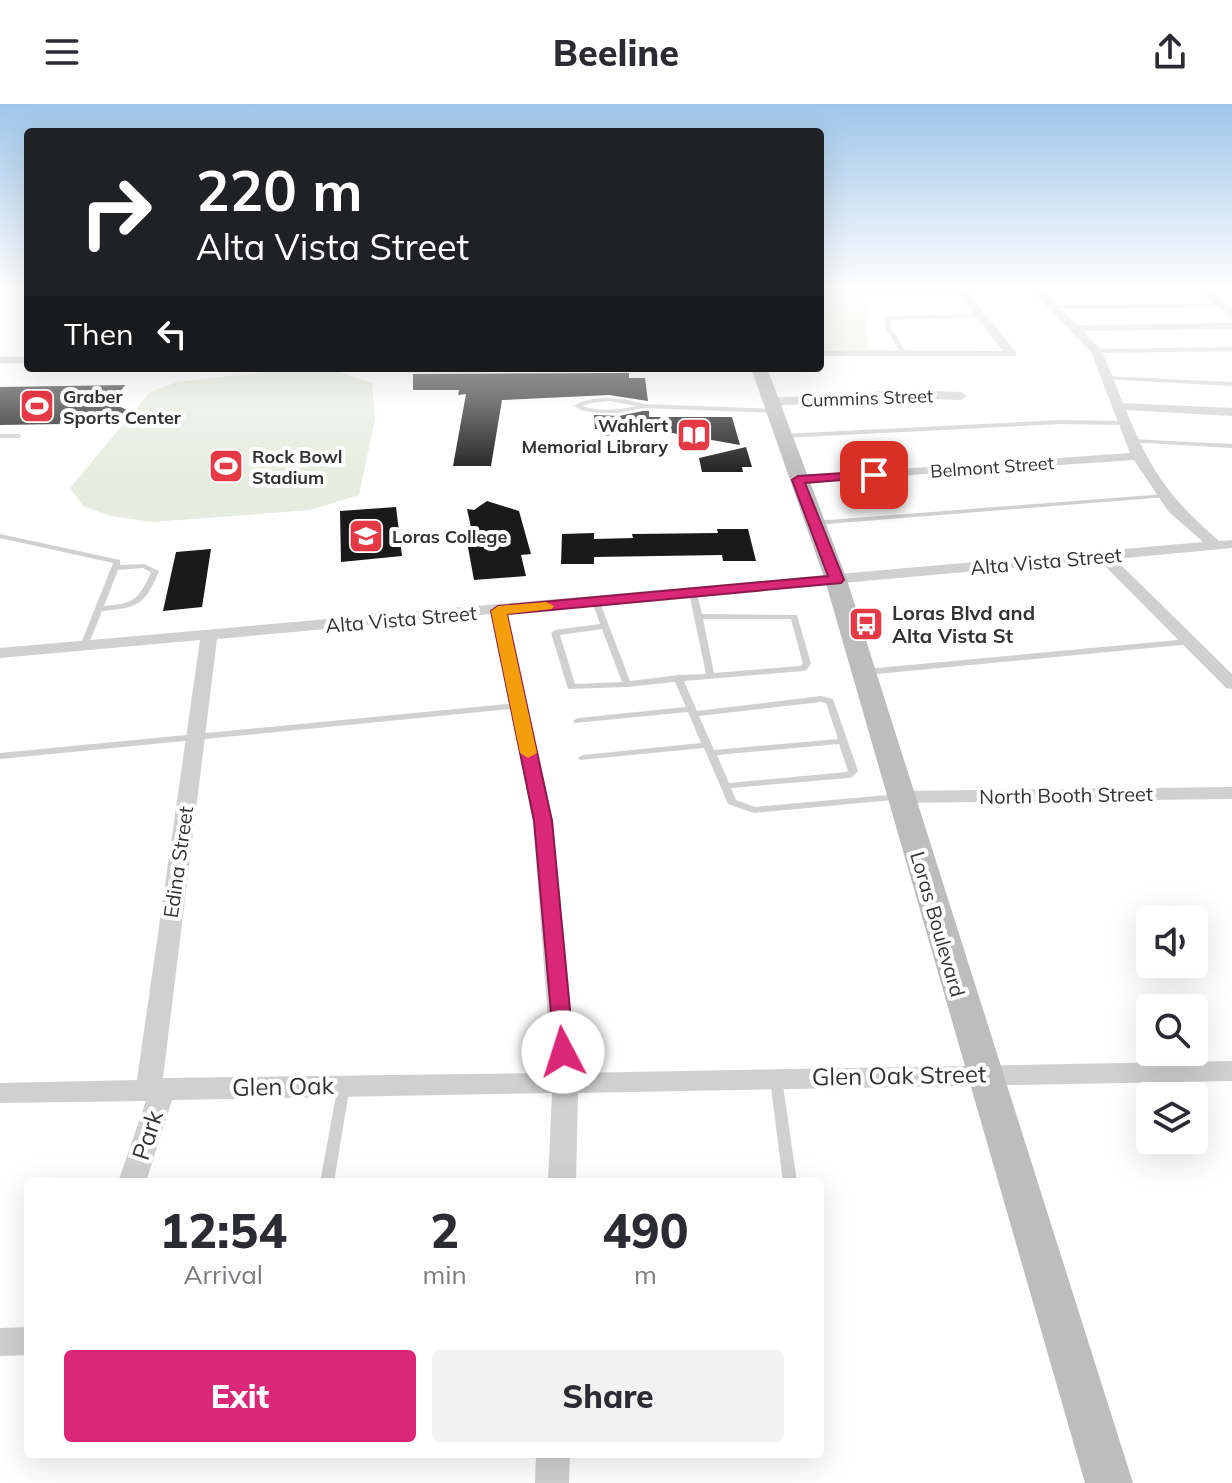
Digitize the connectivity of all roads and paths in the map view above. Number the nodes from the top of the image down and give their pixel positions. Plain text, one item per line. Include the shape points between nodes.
1 (902, 351) edge
2 (1010, 351) edge
3 (1096, 351) edge
4 (824, 353) edge
5 (904, 354) junction
6 (0, 360) edge
7 (24, 360) edge
8 (760, 372) edge
9 (1105, 378) junction
10 (1232, 384) edge
11 (961, 396) dead end
12 (643, 406) junction
13 (1116, 406) junction
14 (1232, 412) edge
15 (777, 416) junction
16 (1123, 423) junction
17 (0, 436) edge
18 (19, 436) dead end
19 (1131, 441) junction
20 (1232, 446) edge
21 (1138, 456) junction
22 (798, 480) junction
23 (1165, 496) junction
24 (815, 523) junction
25 (0, 536) edge
26 (1224, 545) edge
27 (1103, 556) junction
28 (116, 568) junction
29 (836, 580) junction
30 (693, 593) junction
31 (596, 602) junction
32 (98, 609) junction
33 (498, 611) junction
34 (698, 616) junction
35 (605, 626) junction
36 (209, 636) junction
37 (1189, 642) junction
38 (84, 646) junction
39 (0, 653) edge
40 (864, 672) junction
41 (710, 674) junction
42 (678, 678) junction
43 (627, 684) junction
44 (1232, 684) edge
45 (518, 706) junction
46 (692, 712) junction
47 (578, 721) dead end
48 (195, 738) junction
49 (843, 741) junction
50 (709, 749) junction
51 (0, 756) edge
52 (583, 758) dead end
53 (725, 786) junction
54 (1232, 793) edge
55 (901, 797) junction
56 (1232, 1071) edge
57 (982, 1073) junction
58 (776, 1077) junction
59 (565, 1081) junction
60 (344, 1085) junction
61 (156, 1088) junction
62 (0, 1093) edge
63 (133, 1178) edge
64 (328, 1178) edge
65 (562, 1178) edge
66 (789, 1178) edge
67 (24, 1341) edge
68 (0, 1342) edge
69 (553, 1458) edge
70 (552, 1483) edge
71 (1109, 1483) edge

1 - 5 lane
2 - 5 street
3 - 9 street
4 - 5 street
6 - 7 street
8 - 15 main road, Loras Boulevard
9 - 10 lane
9 - 13 street
11 - 15 street, Cummins Street via 900,394
12 - 12 lane via 632,410 577,406 585,401
12 - 15 lane
13 - 14 street
13 - 16 street
15 - 16 lane
15 - 22 main road, Loras Boulevard
16 - 19 street
17 - 18 lane
19 - 20 lane
19 - 21 street
21 - 22 street, Belmont Street
21 - 23 street
22 - 24 main road, Loras Boulevard
23 - 24 lane
23 - 26 street via 1173,508
24 - 29 main road, Loras Boulevard
25 - 28 lane via 117,562
26 - 27 street, Alta Vista Street
27 - 29 street, Alta Vista Street
27 - 37 street
28 - 32 lane
28 - 32 lane via 144,566 155,571 139,603
29 - 30 street, Alta Vista Street
29 - 40 main road, Loras Boulevard
30 - 31 street, Alta Vista Street
30 - 34 lane
31 - 33 street, Alta Vista Street
31 - 35 lane
32 - 38 lane
33 - 36 street, Alta Vista Street
33 - 45 street
34 - 41 lane
34 - 41 lane via 794,617 807,664
35 - 43 lane
35 - 43 lane via 555,633 571,687
36 - 38 street, Alta Vista Street
36 - 48 street, Edina Street
37 - 40 lane
37 - 44 street
38 - 39 street, Alta Vista Street
40 - 55 main road, Loras Boulevard
41 - 42 lane
42 - 43 lane
42 - 46 lane
45 - 48 lane
45 - 59 street via 543,821
46 - 47 lane
46 - 49 lane via 821,699 830,701
46 - 50 lane
48 - 51 lane
48 - 61 street, Edina Street
49 - 50 lane
49 - 53 lane via 853,771 849,775
50 - 52 lane
50 - 53 lane
53 - 55 lane via 732,802 754,810
54 - 55 street, North Booth Street
55 - 57 main road, Loras Boulevard
56 - 57 street, Glen Oak Street
57 - 58 street, Glen Oak Street
57 - 71 main road, Loras Boulevard
58 - 59 street, Glen Oak Street
58 - 66 lane
59 - 60 street, Glen Oak
59 - 65 street
60 - 61 street, Glen Oak
60 - 64 lane
61 - 62 street, Glen Oak
61 - 63 street, Park
67 - 68 street
69 - 70 street

